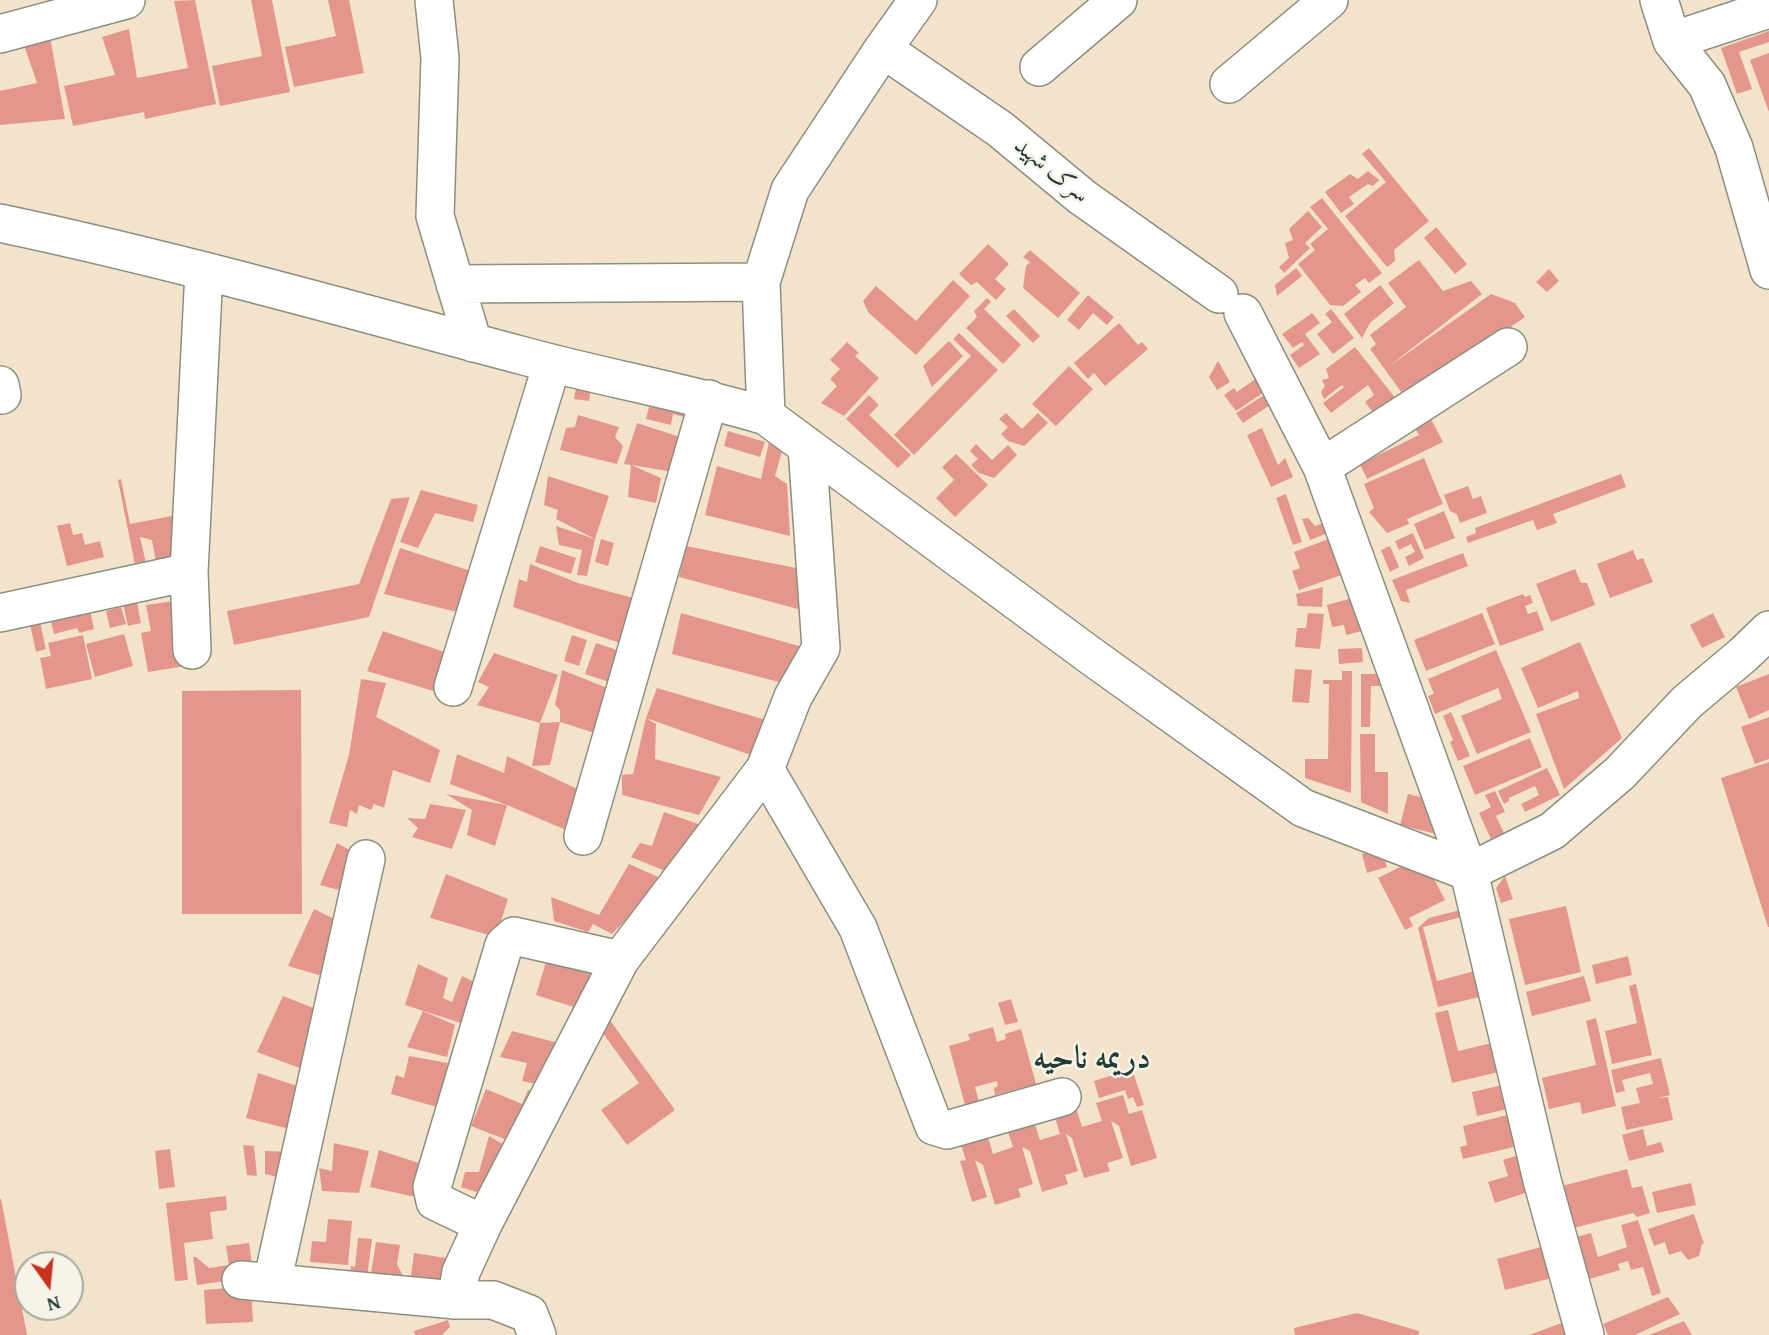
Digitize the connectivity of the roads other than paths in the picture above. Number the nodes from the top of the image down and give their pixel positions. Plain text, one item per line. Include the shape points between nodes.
1 (126, 0) edge
2 (434, 0) edge
3 (919, 0) edge
4 (1118, 0) edge
5 (1329, 0) edge
6 (1659, 0) edge
7 (1769, 9) edge
8 (32, 12) edge
9 (0, 34) edge
10 (1672, 41) junction
11 (883, 48) junction
12 (1039, 66) dead end
13 (1229, 84) dead end
14 (0, 223) edge
15 (1769, 270) edge
16 (204, 271) junction
17 (761, 282) junction
18 (455, 284) junction
19 (473, 343) junction
20 (1508, 347) dead end
21 (552, 364) junction
22 (709, 398) junction
23 (766, 416) junction
24 (807, 446) junction
25 (1322, 467) junction
26 (190, 572) junction
27 (0, 613) edge
28 (1769, 630) edge
29 (192, 650) dead end
30 (453, 687) dead end
31 (765, 769) junction
32 (583, 836) dead end
33 (366, 859) dead end
34 (1469, 872) junction
35 (620, 960) junction
36 (1062, 1097) dead end
37 (483, 1224) junction
38 (456, 1300) junction
39 (537, 1335) edge
40 (1586, 1335) edge

1 - 8 street
2 - 18 street via 440,58 435,216
3 - 11 street
4 - 12 street
5 - 13 street
6 - 10 street
7 - 10 street
8 - 9 street
10 - 15 street via 1707,85 1729,135
11 - 17 street via 790,190
11 - 25 street, سرک شهید via 1000,129 1082,197 1231,303
14 - 16 street
16 - 19 street
16 - 26 street
17 - 18 street
17 - 23 street
18 - 19 street
19 - 21 street
20 - 25 street
21 - 22 street
21 - 30 street
22 - 23 street
22 - 32 street
23 - 24 street
24 - 31 street via 821,648 793,697
24 - 34 street via 1303,808
25 - 34 street
26 - 27 street
26 - 29 street
28 - 34 street via 1688,702 1620,773 1552,831
31 - 35 street
31 - 36 street via 858,928 934,1126 947,1130
33 - 38 street via 256,1281
34 - 40 street via 1542,1180
35 - 37 street
35 - 37 street via 514,936 503,945 432,1187 435,1201
37 - 38 street via 461,1272
38 - 39 street via 493,1300 530,1314

